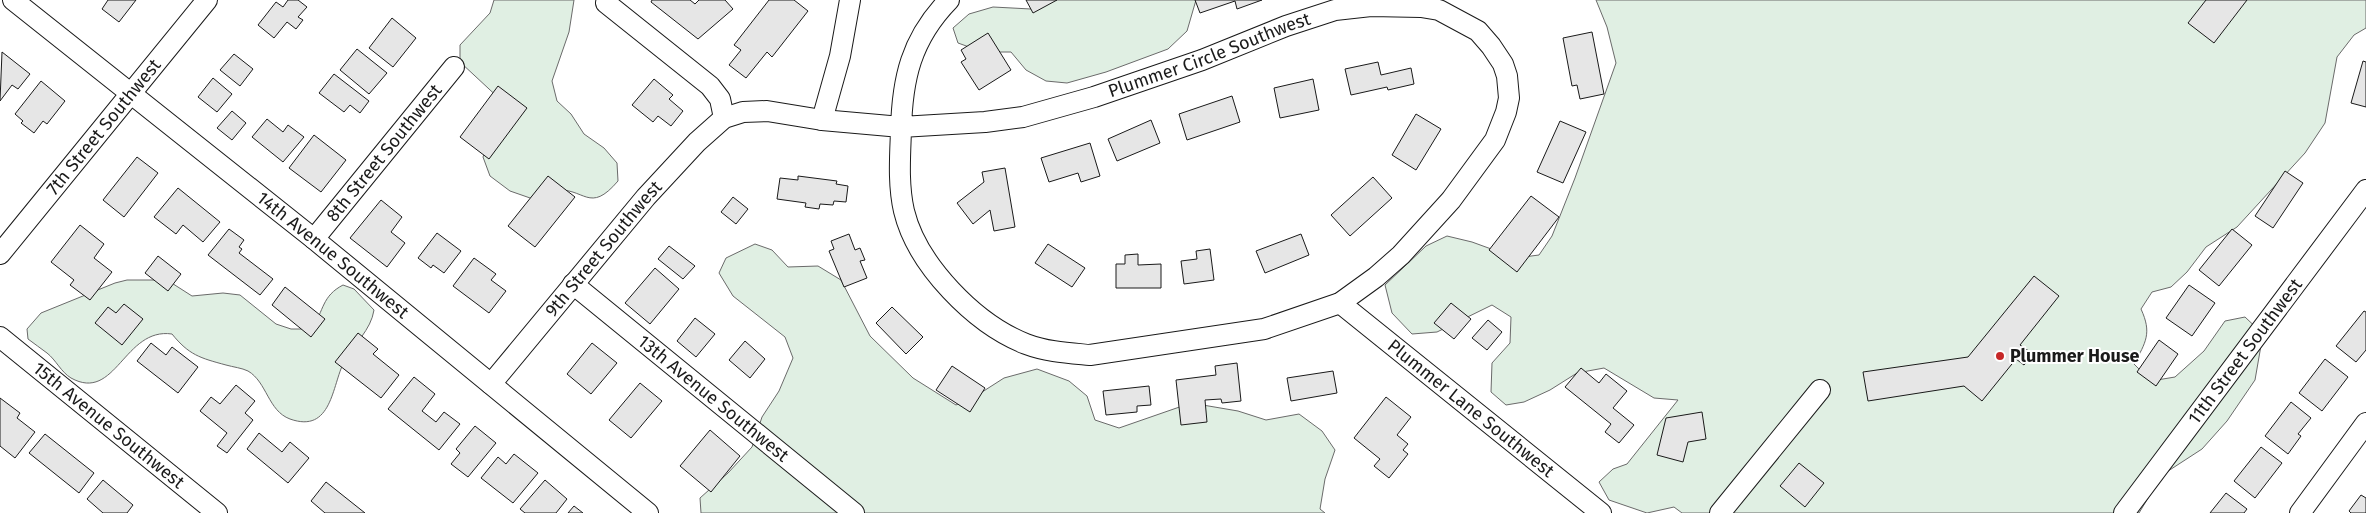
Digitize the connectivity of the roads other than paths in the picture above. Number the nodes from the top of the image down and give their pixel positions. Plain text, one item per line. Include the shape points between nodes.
1 (13, 0) edge
2 (207, 0) edge
3 (850, 0) edge
4 (949, 0) edge
5 (606, 3) dead end
6 (454, 67) dead end
7 (131, 94) junction
8 (724, 118) junction
9 (822, 120) junction
10 (901, 127) junction
11 (2366, 190) edge
12 (314, 239) junction
13 (0, 254) edge
14 (573, 284) junction
15 (1340, 303) junction
16 (0, 337) edge
17 (490, 384) junction
18 (1820, 390) dead end
19 (2366, 423) edge
20 (217, 513) edge
21 (648, 513) edge
22 (854, 513) edge
23 (1601, 513) edge
24 (1720, 513) edge
25 (2124, 513) edge
26 (2300, 513) edge

1 - 7 street, 14th Avenue Southwest
2 - 7 street, 7th Street Southwest
3 - 9 street via 840,56
4 - 10 street via 916,44 907,68
5 - 8 street via 710,86 720,99
6 - 12 street, 8th Street Southwest
7 - 12 street, 14th Avenue Southwest
7 - 13 street, 7th Street Southwest
8 - 9 street, Plummer Circle Southwest via 743,112 768,111
8 - 14 street, 9th Street Southwest via 671,169
9 - 10 street, Plummer Circle Southwest
10 - 15 street, Plummer Circle Southwest via 904,211 913,238 957,296 1000,330 1024,343 1064,353 1090,355 1264,330
10 - 15 street, Plummer Circle Southwest via 1013,118 1076,102 1202,60 1335,10 1371,6 1439,10 1478,31 1503,64 1507,76 1506,112 1495,140 1451,200 1401,255 1376,278
11 - 25 street, 11th Street Southwest
12 - 17 street, 14th Avenue Southwest
14 - 17 street, 9th Street Southwest
14 - 22 street, 13th Avenue Southwest
15 - 23 street, Plummer Lane Southwest
16 - 20 street, 15th Avenue Southwest
17 - 21 street, 14th Avenue Southwest
18 - 24 street
19 - 26 street

